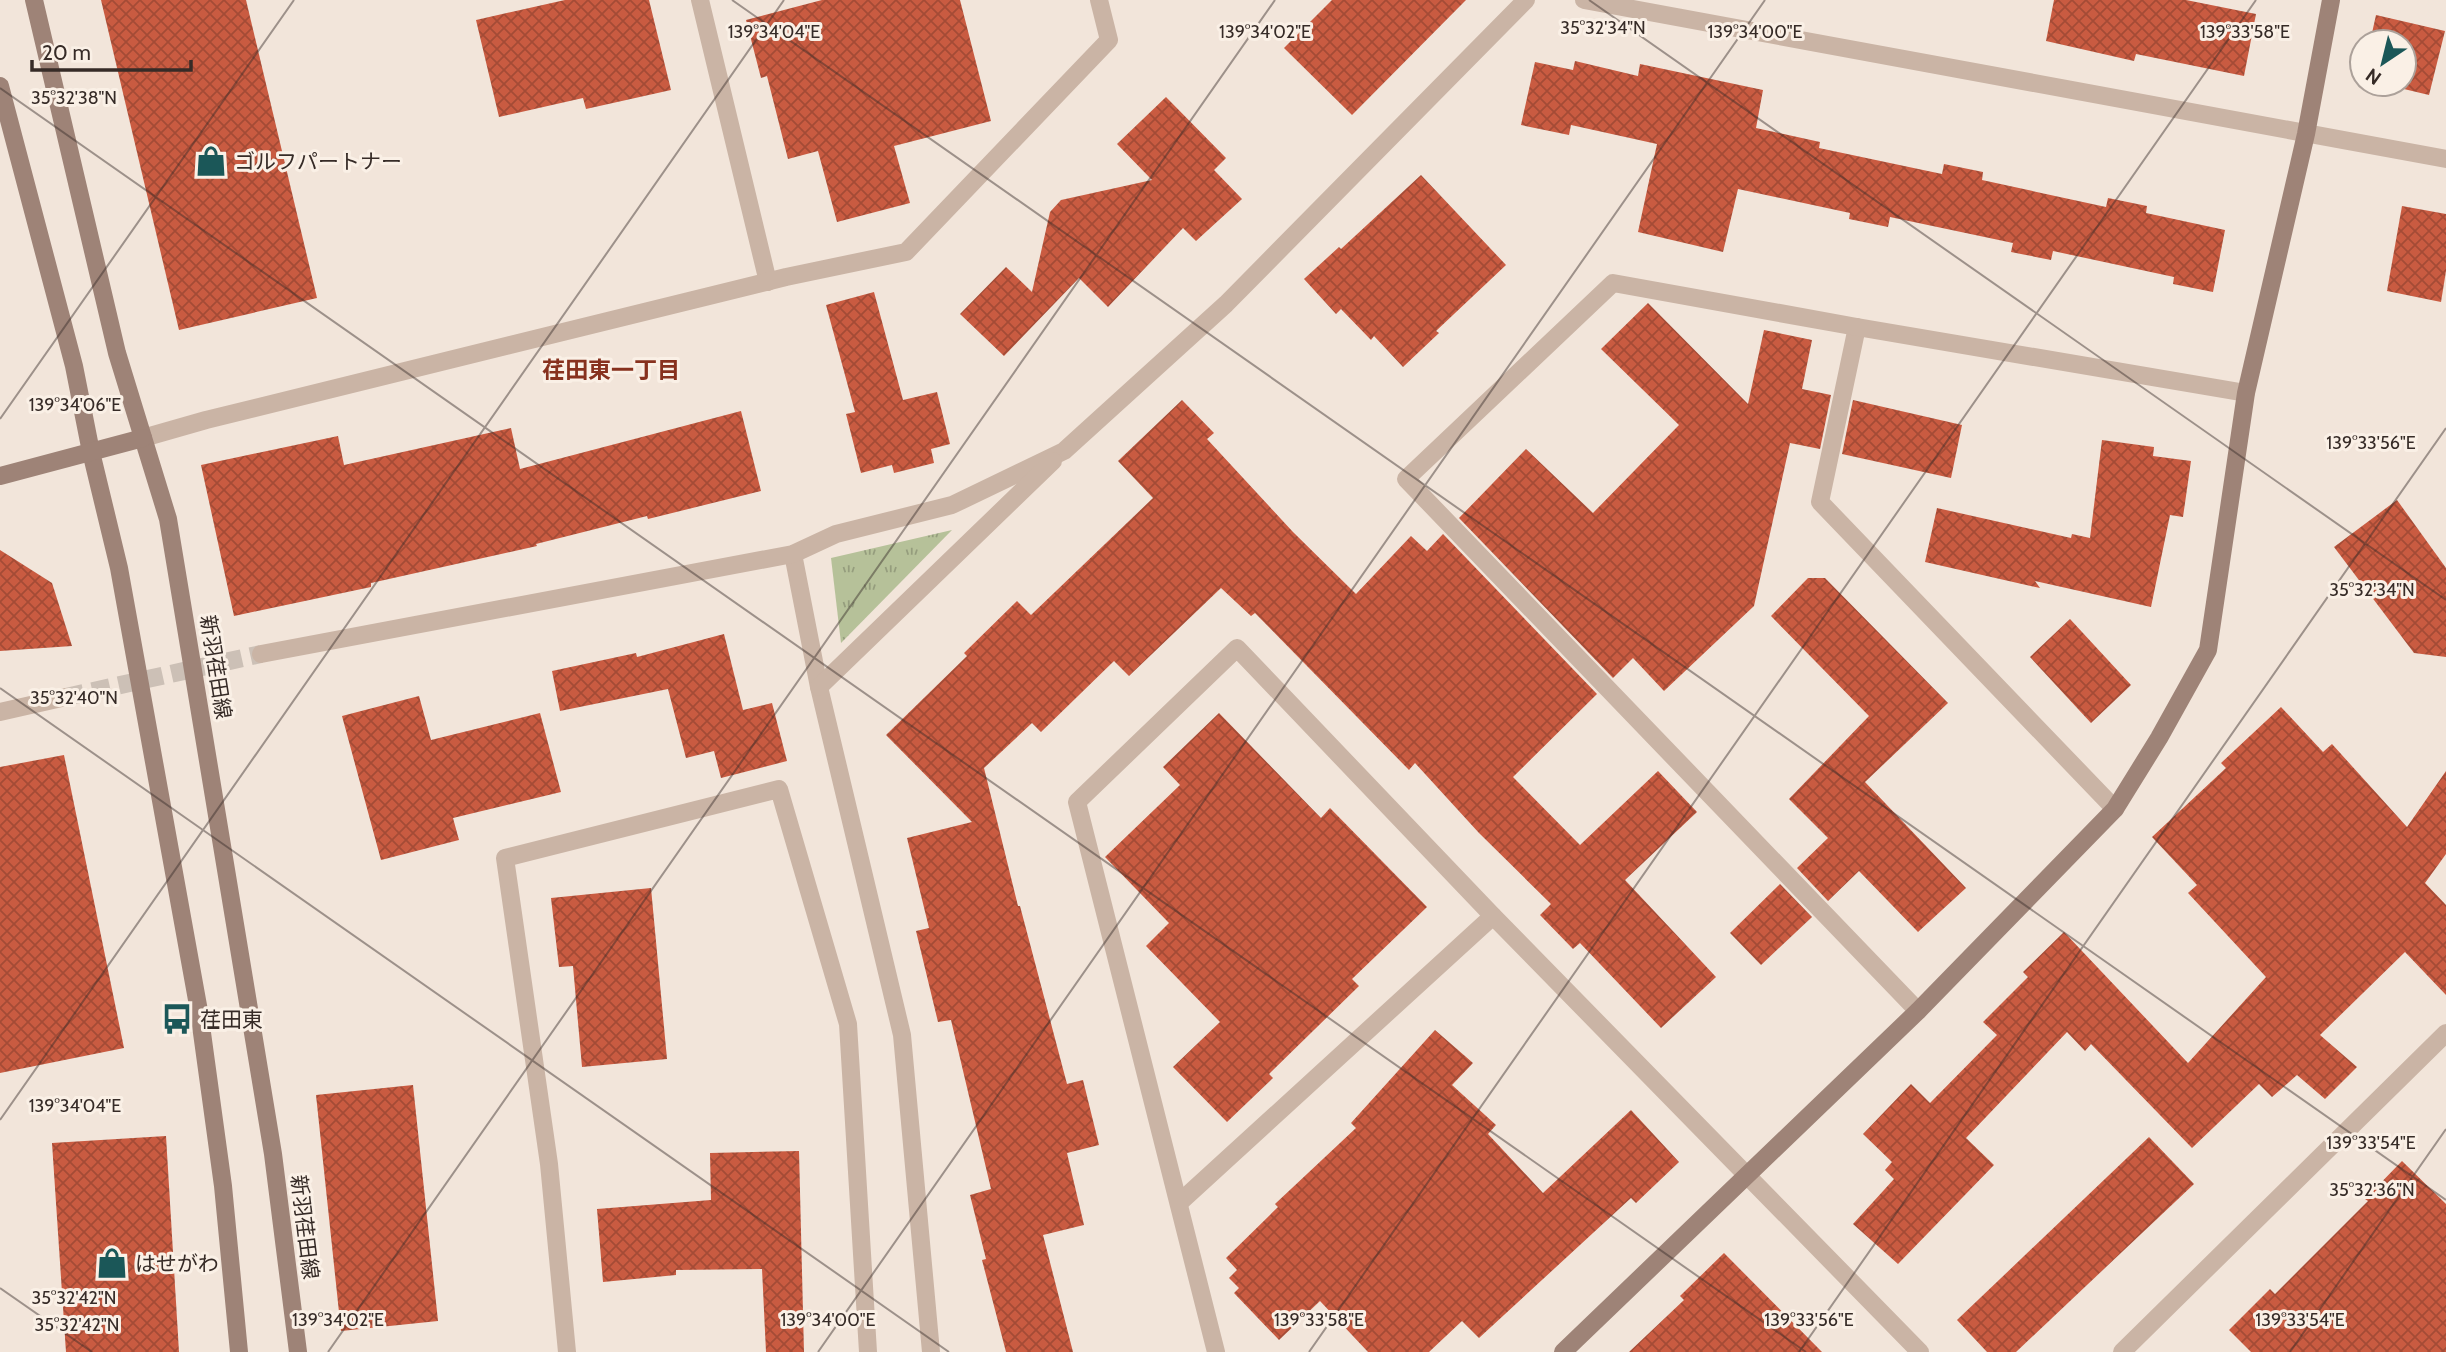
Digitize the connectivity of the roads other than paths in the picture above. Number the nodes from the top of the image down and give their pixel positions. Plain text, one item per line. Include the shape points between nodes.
1 (34, 0) edge
2 (700, 0) edge
3 (1099, 0) edge
4 (1527, 0) edge
5 (1584, 0) edge
6 (2331, 0) edge
7 (0, 86) edge
8 (2306, 134) junction
9 (2446, 159) edge
10 (768, 282) junction
11 (1857, 327) junction
12 (2246, 393) junction
13 (143, 438) junction
14 (1064, 451) junction
15 (91, 452) junction
16 (0, 476) edge
17 (793, 554) junction
18 (261, 654) tunnel mouth
19 (819, 687) junction
20 (66, 697) tunnel mouth
21 (0, 712) edge
22 (2115, 810) junction
23 (1493, 916) junction
24 (1918, 1010) junction
25 (2446, 1033) edge
26 (1748, 1175) junction
27 (1179, 1203) junction
28 (1918, 1351) edge
29 (239, 1352) edge
30 (298, 1352) edge
31 (567, 1352) edge
32 (869, 1352) edge
33 (931, 1352) edge
34 (1216, 1352) edge
35 (1563, 1352) edge
36 (2122, 1352) edge

1 - 13 street, 新羽荏田線 via 117,353
2 - 10 street
3 - 10 street via 1109,40 906,252
4 - 14 street via 1226,304
5 - 8 street
6 - 8 street
7 - 15 street via 74,366
8 - 9 street
8 - 12 street
10 - 13 street
11 - 12 street
11 - 22 street via 1820,502
11 - 24 street via 1613,283 1406,479
12 - 22 street via 2208,650
13 - 15 street
13 - 30 street, 新羽荏田線 via 168,519 273,1154
14 - 17 street via 951,505 836,534
14 - 19 street
15 - 16 street
15 - 29 street via 119,568 199,1012 223,1186
17 - 18 street
17 - 19 street
19 - 33 street via 902,1035
20 - 21 street
22 - 24 street
23 - 26 street
23 - 27 street
23 - 27 street via 1237,649 1077,802
24 - 26 street
25 - 36 street
26 - 28 street
26 - 35 street
27 - 34 street
31 - 32 street via 549,1164 505,858 779,789 848,1024

